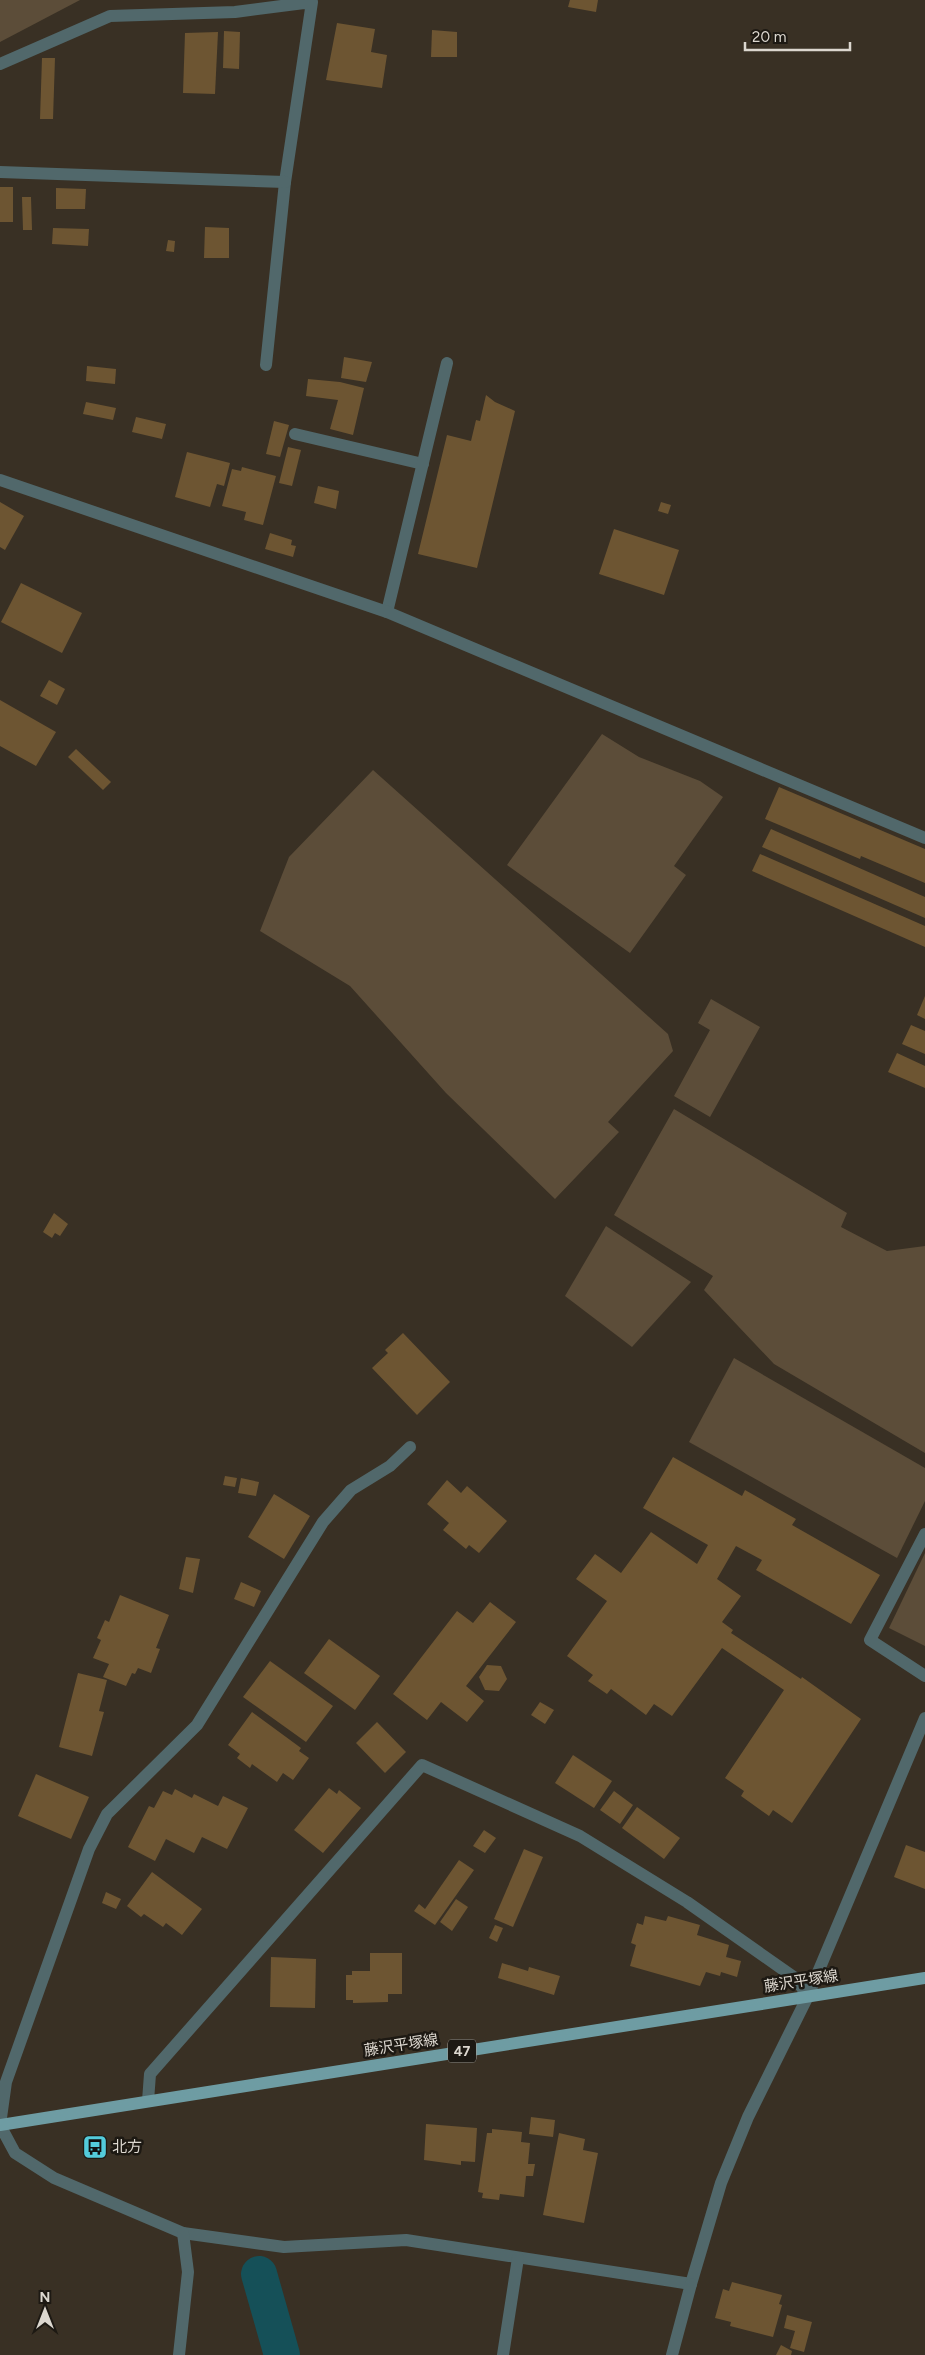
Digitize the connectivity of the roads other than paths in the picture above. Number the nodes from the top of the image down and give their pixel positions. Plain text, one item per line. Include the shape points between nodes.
1 (0, 64) edge
2 (0, 172) edge
3 (285, 182) junction
4 (447, 363) dead end
5 (266, 365) dead end
6 (295, 434) dead end
7 (423, 464) junction
8 (0, 480) edge
9 (387, 612) junction
10 (925, 838) edge
11 (410, 1447) dead end
12 (925, 1534) edge
13 (925, 1676) edge
14 (925, 1718) edge
15 (925, 1978) edge
16 (808, 1996) junction
17 (148, 2102) junction
18 (0, 2125) edge
19 (183, 2233) junction
20 (518, 2258) junction
21 (691, 2284) junction
22 (179, 2355) edge
23 (503, 2355) edge
24 (672, 2355) edge

1 - 3 street via 110,16 235,12 312,2
2 - 3 street
3 - 5 street
4 - 7 street
6 - 7 street
7 - 9 street
8 - 9 street
9 - 10 street
11 - 18 street via 390,1466 351,1490 323,1522 197,1725 107,1814 89,1849 6,2082
12 - 13 street via 870,1640
14 - 16 street
15 - 16 main road, 藤沢平塚線 / 47
16 - 17 main road, 藤沢平塚線 / 47
16 - 17 street via 795,1978 695,1908 580,1836 422,1764 150,2074
16 - 21 street via 748,2117 721,2183
17 - 18 main road, 藤沢平塚線 / 47
18 - 19 street via 15,2153 54,2178
19 - 20 street via 284,2247 406,2240
19 - 22 street via 188,2272
20 - 21 street
20 - 23 street
21 - 24 street

